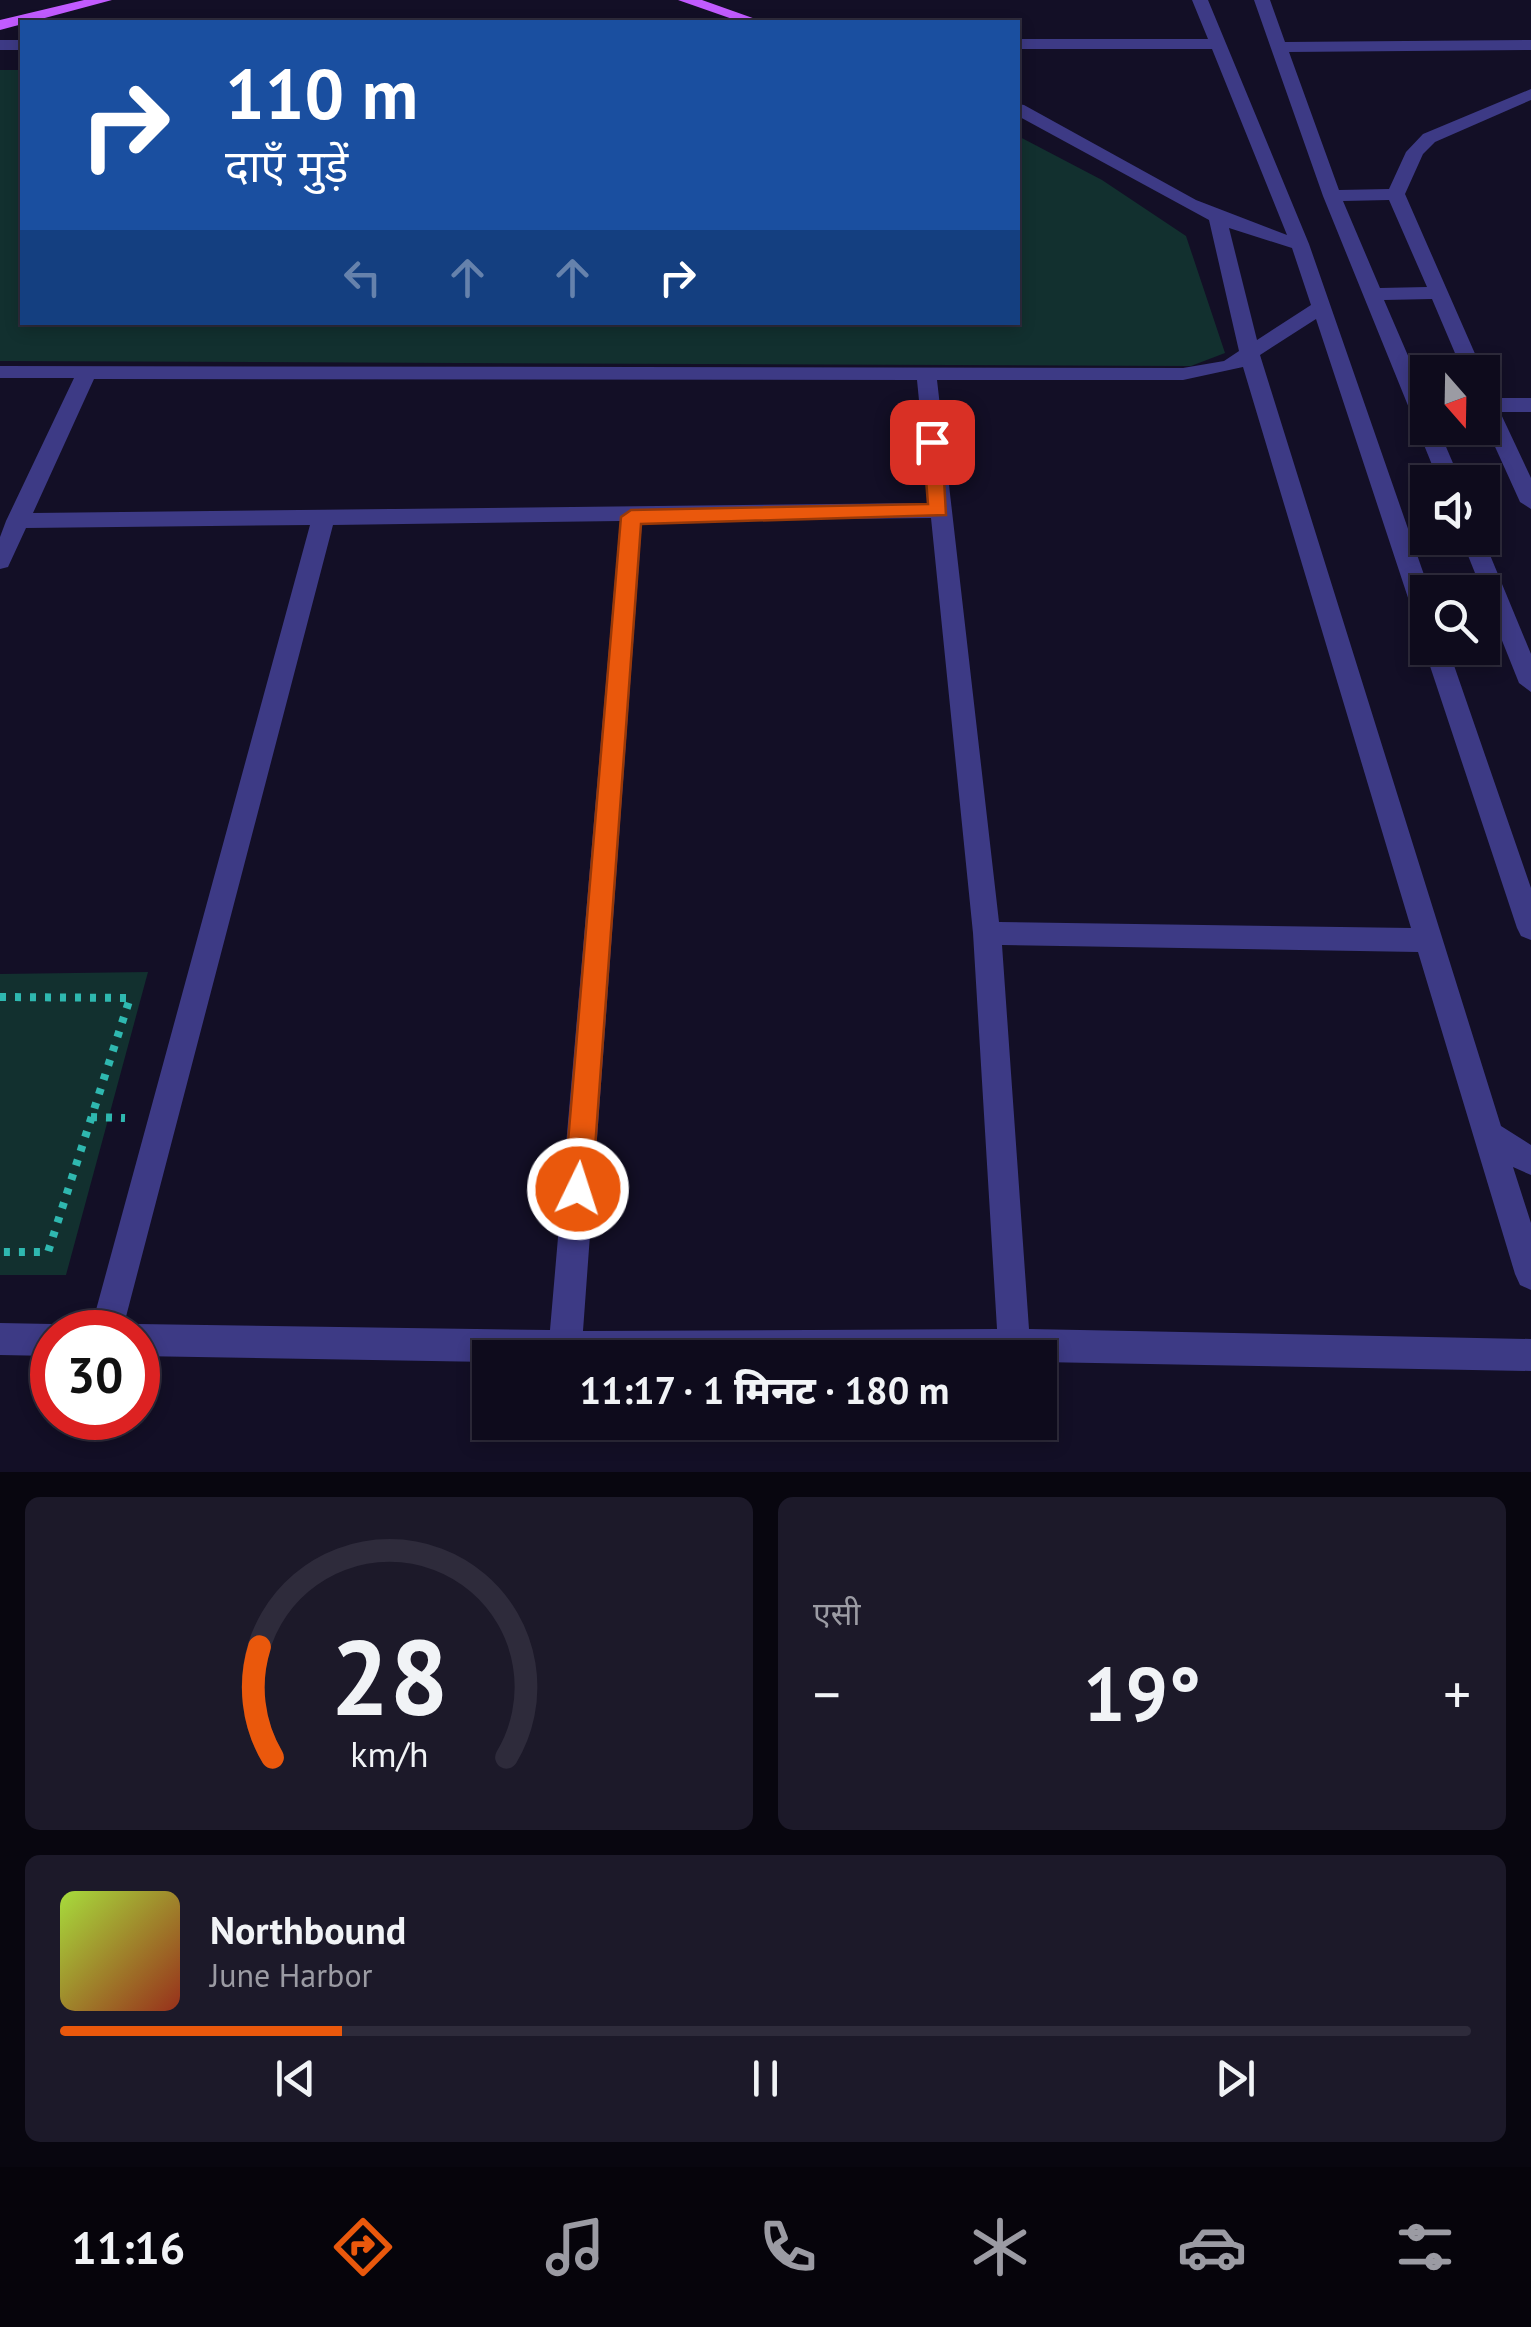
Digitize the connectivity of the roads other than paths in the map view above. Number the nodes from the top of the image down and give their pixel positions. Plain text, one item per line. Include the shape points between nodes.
1 (104, 0) edge
2 (686, 0) edge
3 (1200, 0) edge
4 (1262, 0) edge
5 (24, 20) edge
6 (750, 20) edge
7 (1020, 44) edge
8 (1216, 44) junction
9 (1531, 45) edge
10 (1281, 47) junction
11 (1531, 94) edge
12 (1020, 110) edge
13 (1396, 194) junction
14 (1332, 196) junction
15 (1218, 220) junction
16 (1300, 244) junction
17 (1436, 293) junction
18 (1373, 294) junction
19 (1321, 308) junction
20 (1251, 354) junction
21 (1465, 355) edge
22 (0, 372) edge
23 (86, 372) junction
24 (926, 373) junction
25 (1500, 401) edge
26 (1531, 405) edge
27 (1500, 433) edge
28 (1443, 465) edge
29 (1531, 502) edge
30 (938, 510) junction
31 (631, 517) junction
32 (323, 519) junction
33 (17, 520) junction
34 (1479, 555) edge
35 (0, 561) edge
36 (1412, 575) edge
37 (1442, 665) edge
38 (1531, 684) edge
39 (1531, 928) edge
40 (987, 933) junction
41 (1428, 940) junction
42 (1488, 1135) junction
43 (1531, 1162) edge
44 (1531, 1274) edge
45 (112, 1310) edge
46 (0, 1339) edge
47 (30, 1340) edge
48 (160, 1340) edge
49 (567, 1340) edge
50 (1014, 1340) edge
51 (472, 1345) edge
52 (1057, 1345) edge
53 (1531, 1355) edge

1 - 5 main road
2 - 6 main road
3 - 8 street
4 - 10 street
7 - 8 street
8 - 16 street
9 - 10 street
10 - 14 street
11 - 13 street via 1428,138 1414,152
12 - 15 street
13 - 14 street
13 - 17 street
14 - 18 street
15 - 16 street
15 - 20 street
16 - 19 street
17 - 18 street
17 - 21 street
18 - 28 street
19 - 20 street
19 - 36 street
20 - 24 street via 1220,369 1183,374
20 - 41 street
22 - 23 street
23 - 24 street
23 - 33 street
24 - 30 street
25 - 26 street
27 - 29 street
30 - 31 street
30 - 40 street
31 - 32 street
31 - 49 street
32 - 33 street
32 - 45 street
33 - 35 street
34 - 38 street
37 - 39 street
40 - 41 street
40 - 50 street
41 - 42 street
42 - 43 street
42 - 44 street
46 - 47 street
48 - 51 street
52 - 53 street

